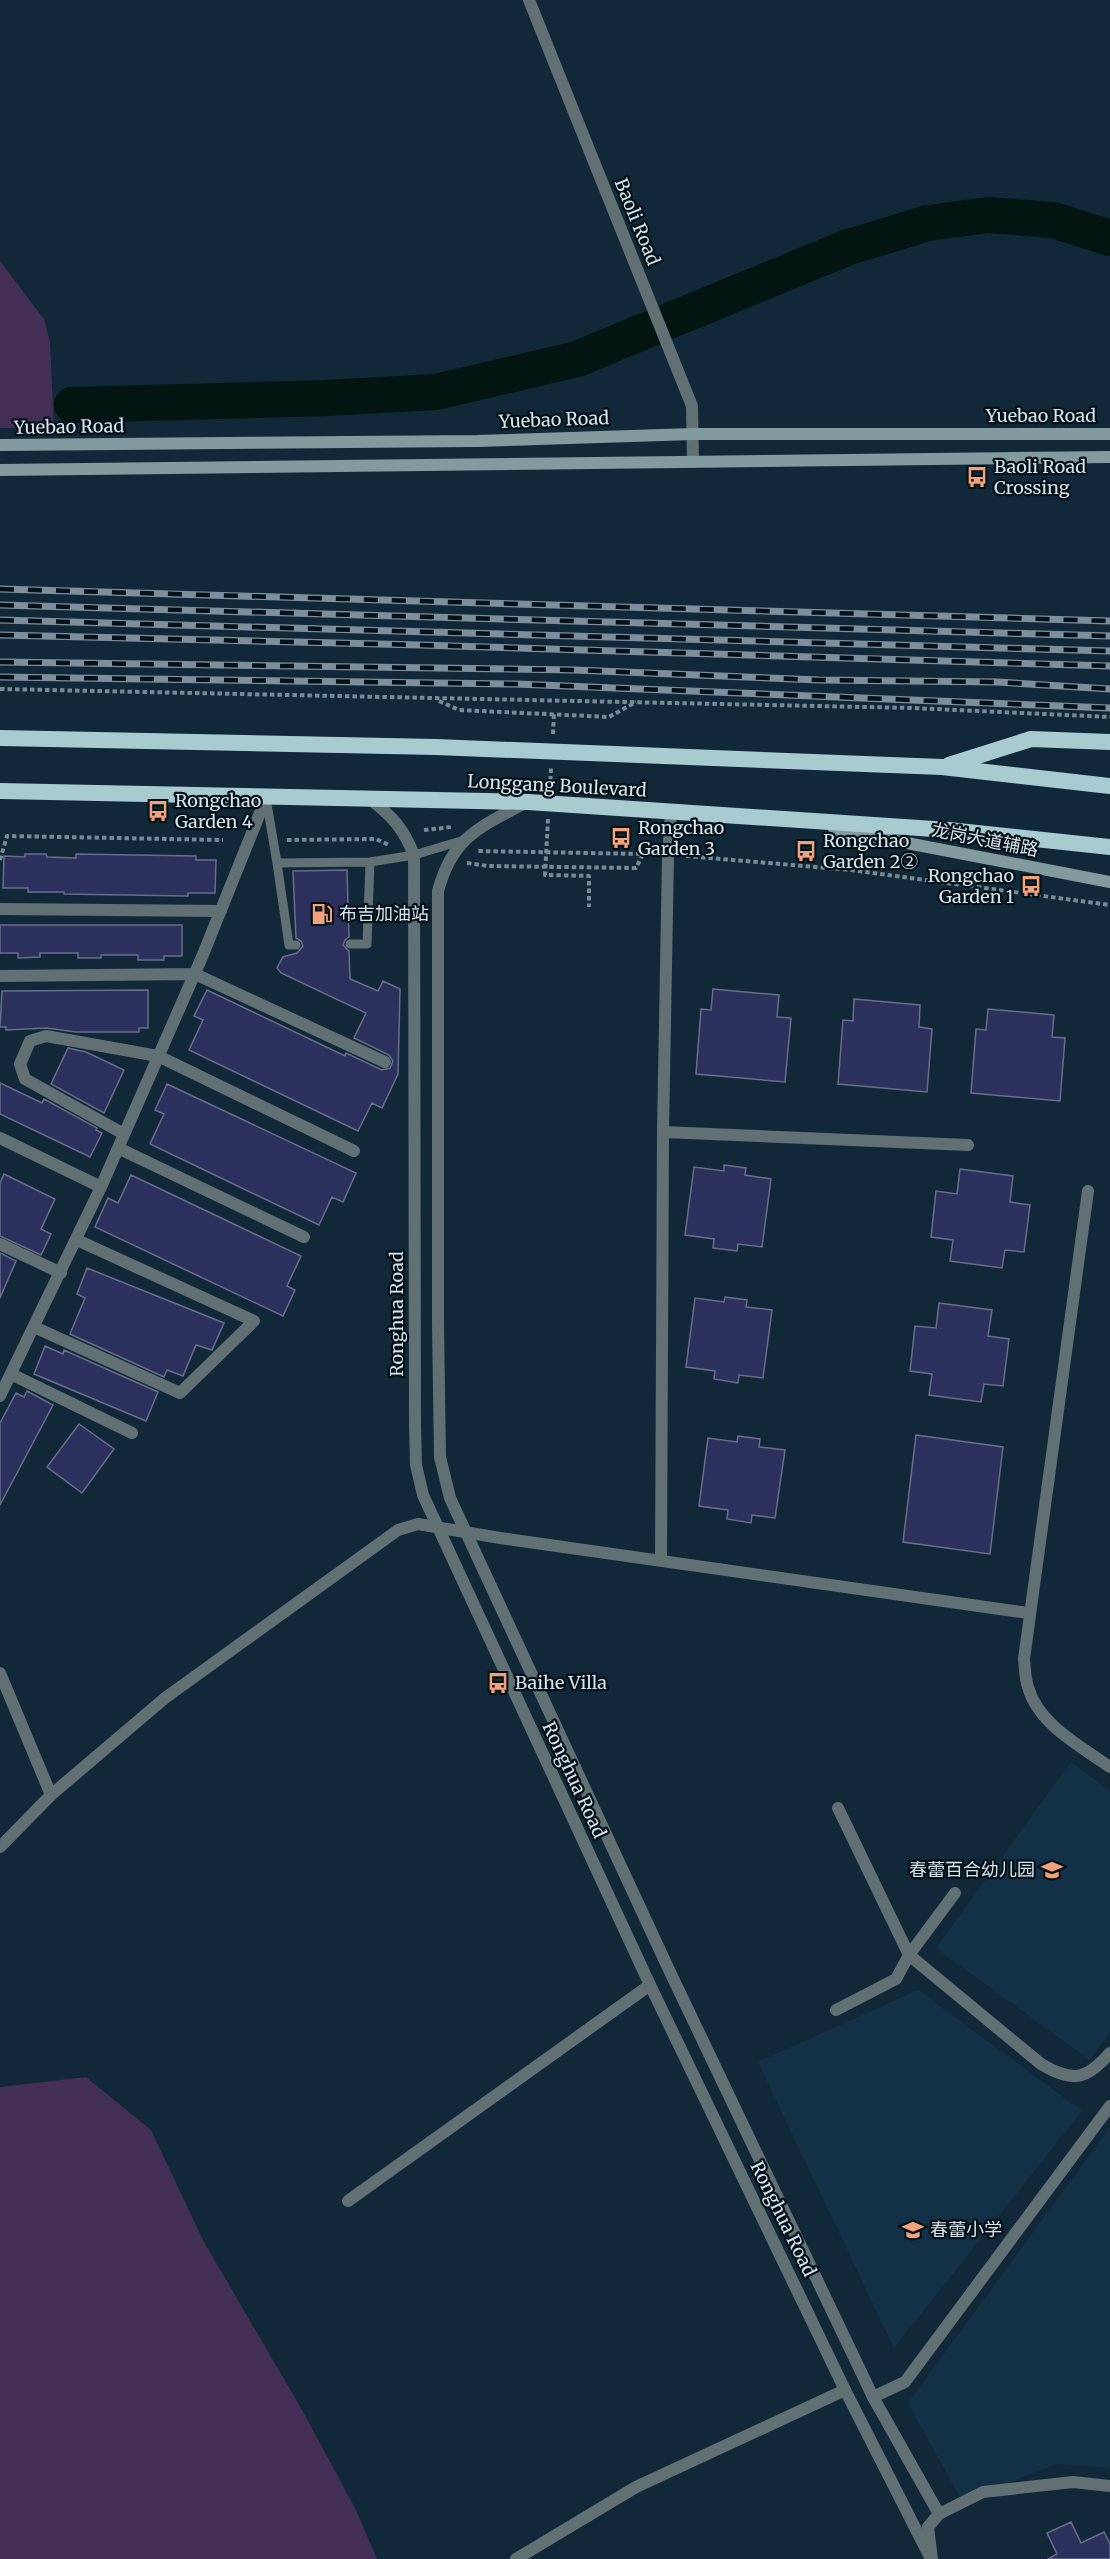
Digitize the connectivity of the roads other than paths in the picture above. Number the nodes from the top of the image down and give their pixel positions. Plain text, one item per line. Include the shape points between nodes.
1 (529, 0) edge
2 (693, 434) junction
3 (1110, 434) edge
4 (0, 446) edge
5 (1110, 457) edge
6 (693, 462) junction
7 (0, 470) edge
8 (0, 738) edge
9 (1110, 742) edge
10 (942, 767) junction
11 (1110, 786) edge
12 (0, 791) edge
13 (266, 798) junction
14 (370, 799) junction
15 (528, 802) junction
16 (671, 812) junction
17 (783, 819) junction
18 (462, 842) junction
19 (1110, 847) edge
20 (414, 855) junction
21 (370, 862) junction
22 (277, 863) junction
23 (1110, 882) edge
24 (0, 909) edge
25 (221, 911) junction
26 (350, 944) dead end
27 (296, 945) dead end
28 (195, 974) junction
29 (0, 976) edge
30 (158, 1056) junction
31 (385, 1062) dead end
32 (663, 1132) junction
33 (124, 1134) junction
34 (0, 1138) edge
35 (968, 1145) dead end
36 (118, 1148) junction
37 (354, 1151) dead end
38 (101, 1187) junction
39 (1088, 1191) dead end
40 (304, 1237) dead end
41 (77, 1240) junction
42 (0, 1244) edge
43 (61, 1273) junction
44 (34, 1327) junction
45 (11, 1374) junction
46 (0, 1396) edge
47 (132, 1433) dead end
48 (436, 1526) junction
49 (465, 1533) junction
50 (661, 1560) junction
51 (1028, 1613) junction
52 (0, 1673) edge
53 (1110, 1767) edge
54 (51, 1795) junction
55 (838, 1808) dead end
56 (0, 1847) edge
57 (955, 1893) dead end
58 (909, 1955) junction
59 (650, 1985) junction
60 (836, 2010) dead end
61 (1110, 2054) edge
62 (1110, 2106) edge
63 (348, 2201) dead end
64 (845, 2390) junction
65 (873, 2397) junction
66 (1110, 2486) edge
67 (939, 2514) junction
68 (516, 2559) edge
69 (932, 2559) edge

1 - 2 street, Baoli Road via 692,406
2 - 3 main road, Yuebao Road
2 - 4 main road, Yuebao Road via 477,441
2 - 6 street, Baoli Road
5 - 6 main road
6 - 7 main road
8 - 10 highway, Longgang Boulevard via 436,747
9 - 10 highway via 1031,739
10 - 11 highway, Longgang Boulevard
12 - 13 highway, Longgang Boulevard
13 - 14 highway, Longgang Boulevard
13 - 22 lane
13 - 25 street
14 - 15 highway, Longgang Boulevard
14 - 20 street, Ronghua Road via 394,817
15 - 16 highway, Longgang Boulevard
15 - 18 street, Ronghua Road
16 - 17 highway, Longgang Boulevard
16 - 32 street
17 - 19 highway, Longgang Boulevard via 949,830
17 - 23 main road, 龙岗大道辅路
18 - 20 lane
18 - 49 street, Ronghua Road via 444,871 438,891 438,1324 441,1457 450,1498
20 - 21 lane
20 - 48 street, Ronghua Road via 416,1465
21 - 22 lane
21 - 26 lane via 366,944
22 - 27 lane via 289,945
24 - 25 street
25 - 28 street
28 - 29 street
28 - 30 street
28 - 31 street
30 - 33 street
30 - 33 street via 46,1036 30,1041 20,1064 26,1079
30 - 37 street
32 - 35 street
32 - 50 street
33 - 36 street
34 - 38 street
36 - 38 street
36 - 40 street
38 - 41 street
39 - 51 street
41 - 43 street
41 - 44 street via 254,1321 180,1393
42 - 43 street
43 - 44 street
44 - 45 street
45 - 46 street
45 - 47 street
48 - 49 street
48 - 54 street via 418,1524 398,1530 165,1698
48 - 59 street, Ronghua Road
49 - 50 street
49 - 65 street, Ronghua Road
50 - 51 street
51 - 53 street via 1024,1659 1028,1687 1038,1710 1068,1739
52 - 54 street
54 - 56 street
55 - 58 street
57 - 58 street
58 - 60 street via 896,1979
58 - 61 street via 1056,2073 1083,2076
59 - 63 street
59 - 64 street, Ronghua Road
62 - 65 street via 905,2382
64 - 68 street via 636,2487
64 - 69 street, Ronghua Road
65 - 67 street, Ronghua Road
66 - 67 street via 1072,2482 983,2492
67 - 69 street via 928,2527

